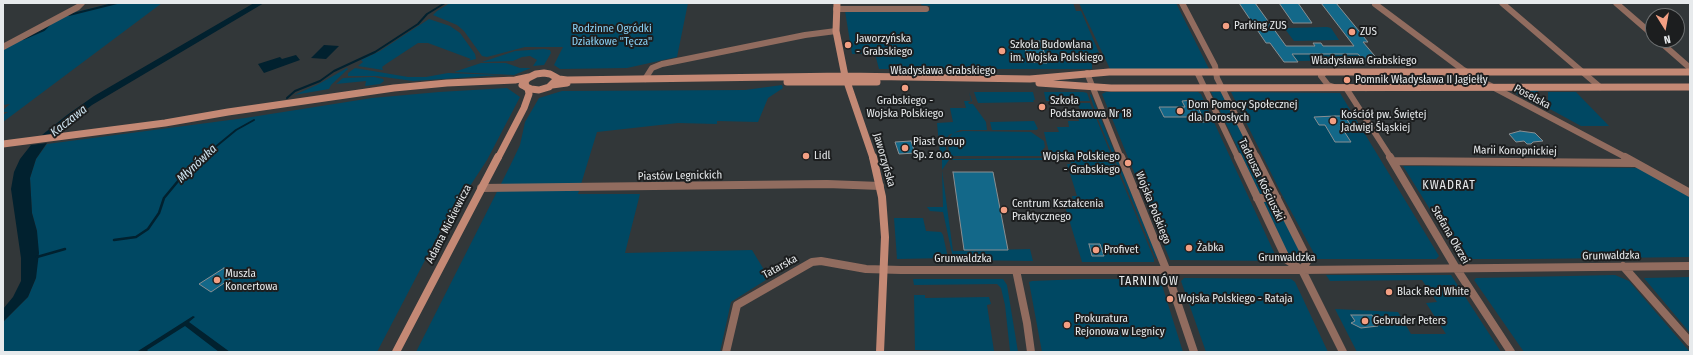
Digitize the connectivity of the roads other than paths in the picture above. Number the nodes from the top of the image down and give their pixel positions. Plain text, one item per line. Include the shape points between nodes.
1 (82, 3) edge
2 (1182, 3) edge
3 (1502, 3) edge
4 (1616, 3) edge
5 (1375, 4) edge
6 (837, 6) edge
7 (926, 9) dead end
8 (1645, 28) edge
9 (836, 31) junction
10 (3, 47) edge
11 (1667, 48) edge
12 (1690, 68) edge
13 (1197, 72) junction
14 (1215, 72) junction
15 (1325, 72) junction
16 (1354, 72) junction
17 (1467, 72) junction
18 (1583, 72) junction
19 (1690, 72) edge
20 (1087, 73) junction
21 (529, 77) junction
22 (554, 77) junction
23 (645, 79) junction
24 (846, 79) junction
25 (1038, 81) junction
26 (552, 85) junction
27 (527, 87) junction
28 (1092, 87) junction
29 (1492, 87) junction
30 (1600, 87) junction
31 (1690, 87) edge
32 (1204, 88) junction
33 (1222, 88) junction
34 (1334, 88) junction
35 (1346, 88) junction
36 (1366, 88) junction
37 (542, 89) junction
38 (336, 98) junction
39 (524, 108) junction
40 (3, 144) edge
41 (1393, 161) junction
42 (1637, 163) junction
43 (880, 186) junction
44 (481, 188) junction
45 (1690, 192) edge
46 (1257, 198) junction
47 (1277, 198) junction
48 (1624, 266) junction
49 (1690, 266) edge
50 (1456, 268) junction
51 (1166, 269) junction
52 (884, 270) junction
53 (1016, 270) junction
54 (1302, 270) junction
55 (1690, 342) edge
56 (396, 352) edge
57 (726, 352) edge
58 (880, 352) edge
59 (1032, 352) edge
60 (1194, 352) edge
61 (1343, 352) edge
62 (1511, 352) edge

1 - 10 street
2 - 14 street, Tadeusza Kościuszki via 1215,66
3 - 18 street
4 - 8 street
5 - 17 street, Poselska
6 - 7 street
6 - 9 street, Jaworzyńska
9 - 23 street via 662,64 652,68
9 - 24 street, Jaworzyńska
11 - 12 street
13 - 14 street, Władysława Grabskiego
13 - 20 street, Władysława Grabskiego
13 - 32 street, Tadeusza Kościuszki
14 - 15 street, Władysława Grabskiego
14 - 33 street, Tadeusza Kościuszki
15 - 16 street, Władysława Grabskiego
15 - 34 street via 1322,76 1328,85
16 - 17 street, Władysława Grabskiego
16 - 36 street via 1361,76 1368,86
17 - 18 street, Władysława Grabskiego
17 - 29 street, Poselska
18 - 19 street, Władysława Grabskiego
18 - 30 street
20 - 25 street, Władysława Grabskiego
20 - 28 street, Wojska Polskiego
21 - 22 street via 544,73
21 - 27 street, Adama Mickiewicza via 525,82
21 - 38 street via 421,85
22 - 23 street via 567,80
22 - 26 street
23 - 24 street
24 - 25 street, Władysława Grabskiego
24 - 26 street
24 - 43 street, Jaworzyńska via 875,163
25 - 28 street, Władysława Grabskiego
26 - 37 street
27 - 37 street
27 - 38 street via 512,83 453,86
27 - 39 street, Adama Mickiewicza
28 - 32 street, Władysława Grabskiego
28 - 51 street, Wojska Polskiego
29 - 30 street, Władysława Grabskiego
29 - 36 street, Władysława Grabskiego
29 - 42 street, Poselska
30 - 31 street, Władysława Grabskiego
32 - 33 street, Władysława Grabskiego
32 - 46 street, Tadeusza Kościuszki
33 - 34 street, Władysława Grabskiego
33 - 47 street, Tadeusza Kościuszki
34 - 35 street, Władysława Grabskiego
35 - 36 street, Władysława Grabskiego
35 - 41 street, Stefana Okrzei
37 - 39 street, Adama Mickiewicza
38 - 40 street via 226,116
39 - 44 street, Adama Mickiewicza
41 - 42 street, Marii Konopnickiej
41 - 50 street, Stefana Okrzei
42 - 45 street, Poselska
43 - 44 street, Piastów Legnickich via 827,184
43 - 52 street, Jaworzyńska via 885,238
44 - 56 street, Adama Mickiewicza
46 - 47 street
46 - 54 street, Tadeusza Kościuszki via 1287,260
47 - 54 street, Tadeusza Kościuszki via 1308,260
48 - 49 street, Grunwaldzka
48 - 50 street, Grunwaldzka
48 - 55 street
50 - 54 street, Grunwaldzka
50 - 62 street, Stefana Okrzei
51 - 53 street, Grunwaldzka
51 - 54 street, Grunwaldzka
51 - 60 street, Wojska Polskiego
52 - 53 street, Grunwaldzka
52 - 57 street, Tatarska via 812,262 737,305
52 - 58 street, Jaworzyńska
53 - 59 street
54 - 61 street, Tadeusza Kościuszki

